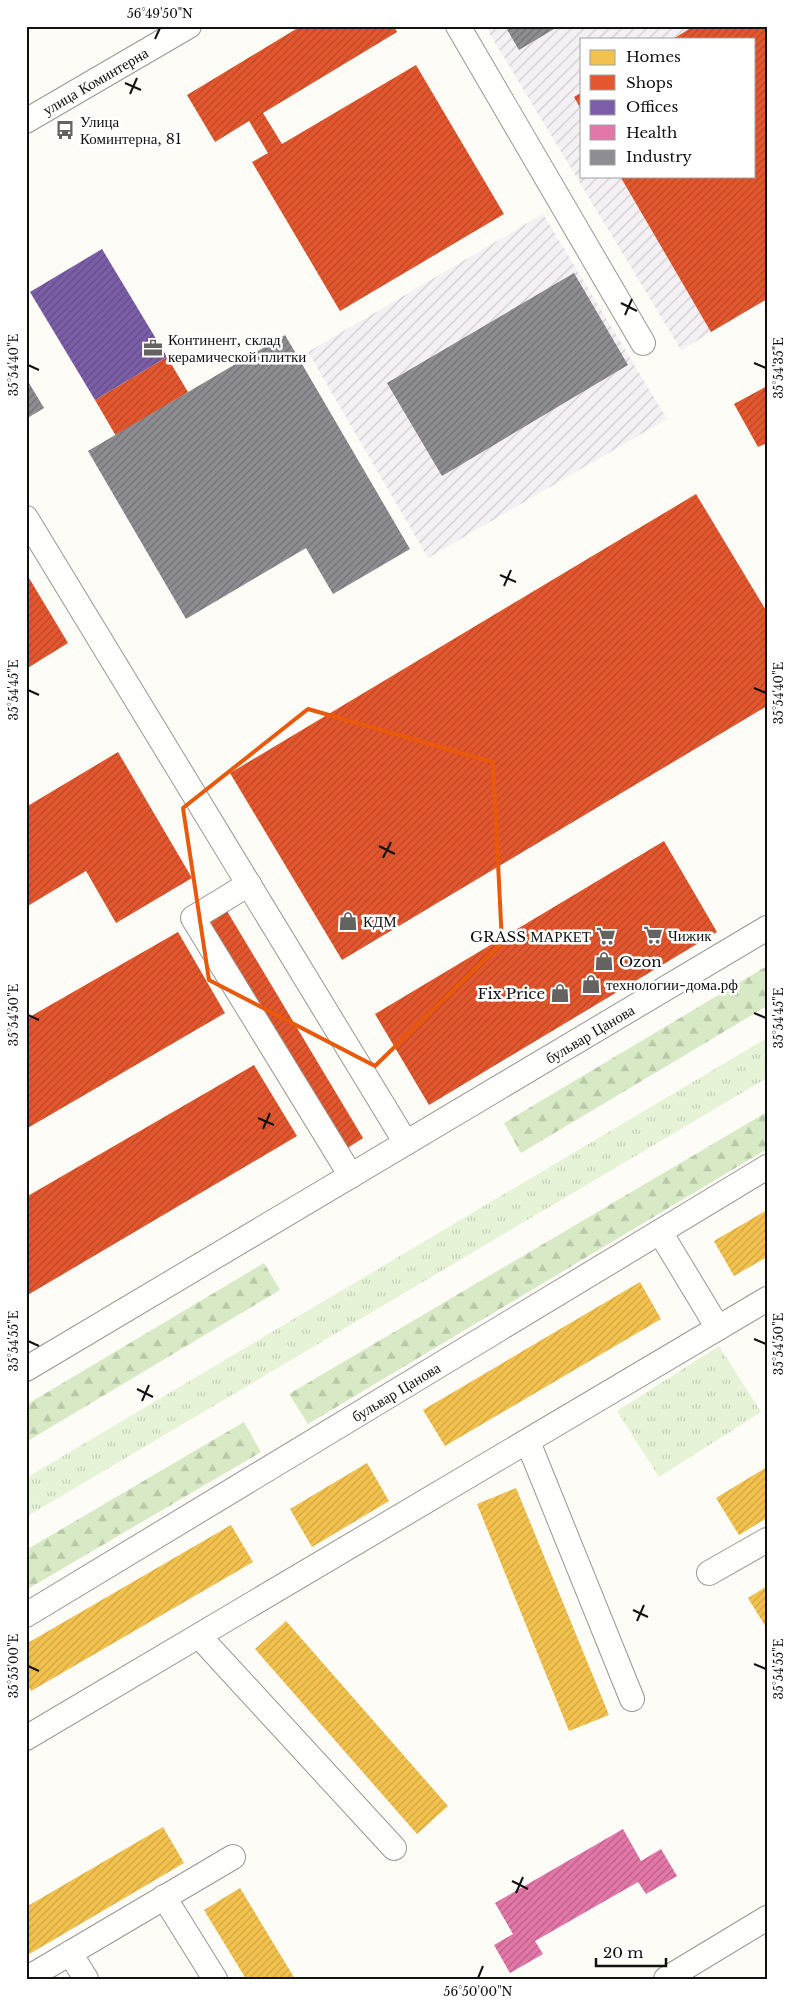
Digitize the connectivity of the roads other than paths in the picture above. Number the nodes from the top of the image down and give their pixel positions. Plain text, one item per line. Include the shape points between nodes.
1 (189, 26) edge
2 (458, 26) edge
3 (26, 121) edge
4 (643, 343) dead end
5 (26, 518) edge
6 (249, 884) junction
7 (767, 928) edge
8 (406, 1143) junction
9 (767, 1167) edge
10 (351, 1176) junction
11 (660, 1232) junction
12 (767, 1299) edge
13 (718, 1328) junction
14 (26, 1369) edge
15 (528, 1442) junction
16 (767, 1540) edge
17 (709, 1574) dead end
18 (26, 1615) edge
19 (200, 1636) junction
20 (632, 1699) dead end
21 (26, 1738) edge
22 (394, 1848) dead end
23 (233, 1857) dead end
24 (164, 1898) junction
25 (767, 1918) edge
26 (70, 1953) junction
27 (26, 1979) edge
28 (86, 1979) edge
29 (214, 1979) edge
30 (666, 1979) edge

1 - 3 street, улица Коминтерна
2 - 4 street
5 - 6 street
6 - 8 street
6 - 10 street via 193,918
7 - 8 street, бульвар Цанова
8 - 10 street, бульвар Цанова
9 - 11 street, бульвар Цанова
10 - 14 street, бульвар Цанова
11 - 13 street
11 - 18 street, бульвар Цанова
12 - 13 street
13 - 15 street
15 - 19 street
15 - 20 street
16 - 17 street
19 - 21 street
19 - 22 street
23 - 24 street
24 - 26 street
24 - 29 street
25 - 30 street
26 - 27 street
26 - 28 street

